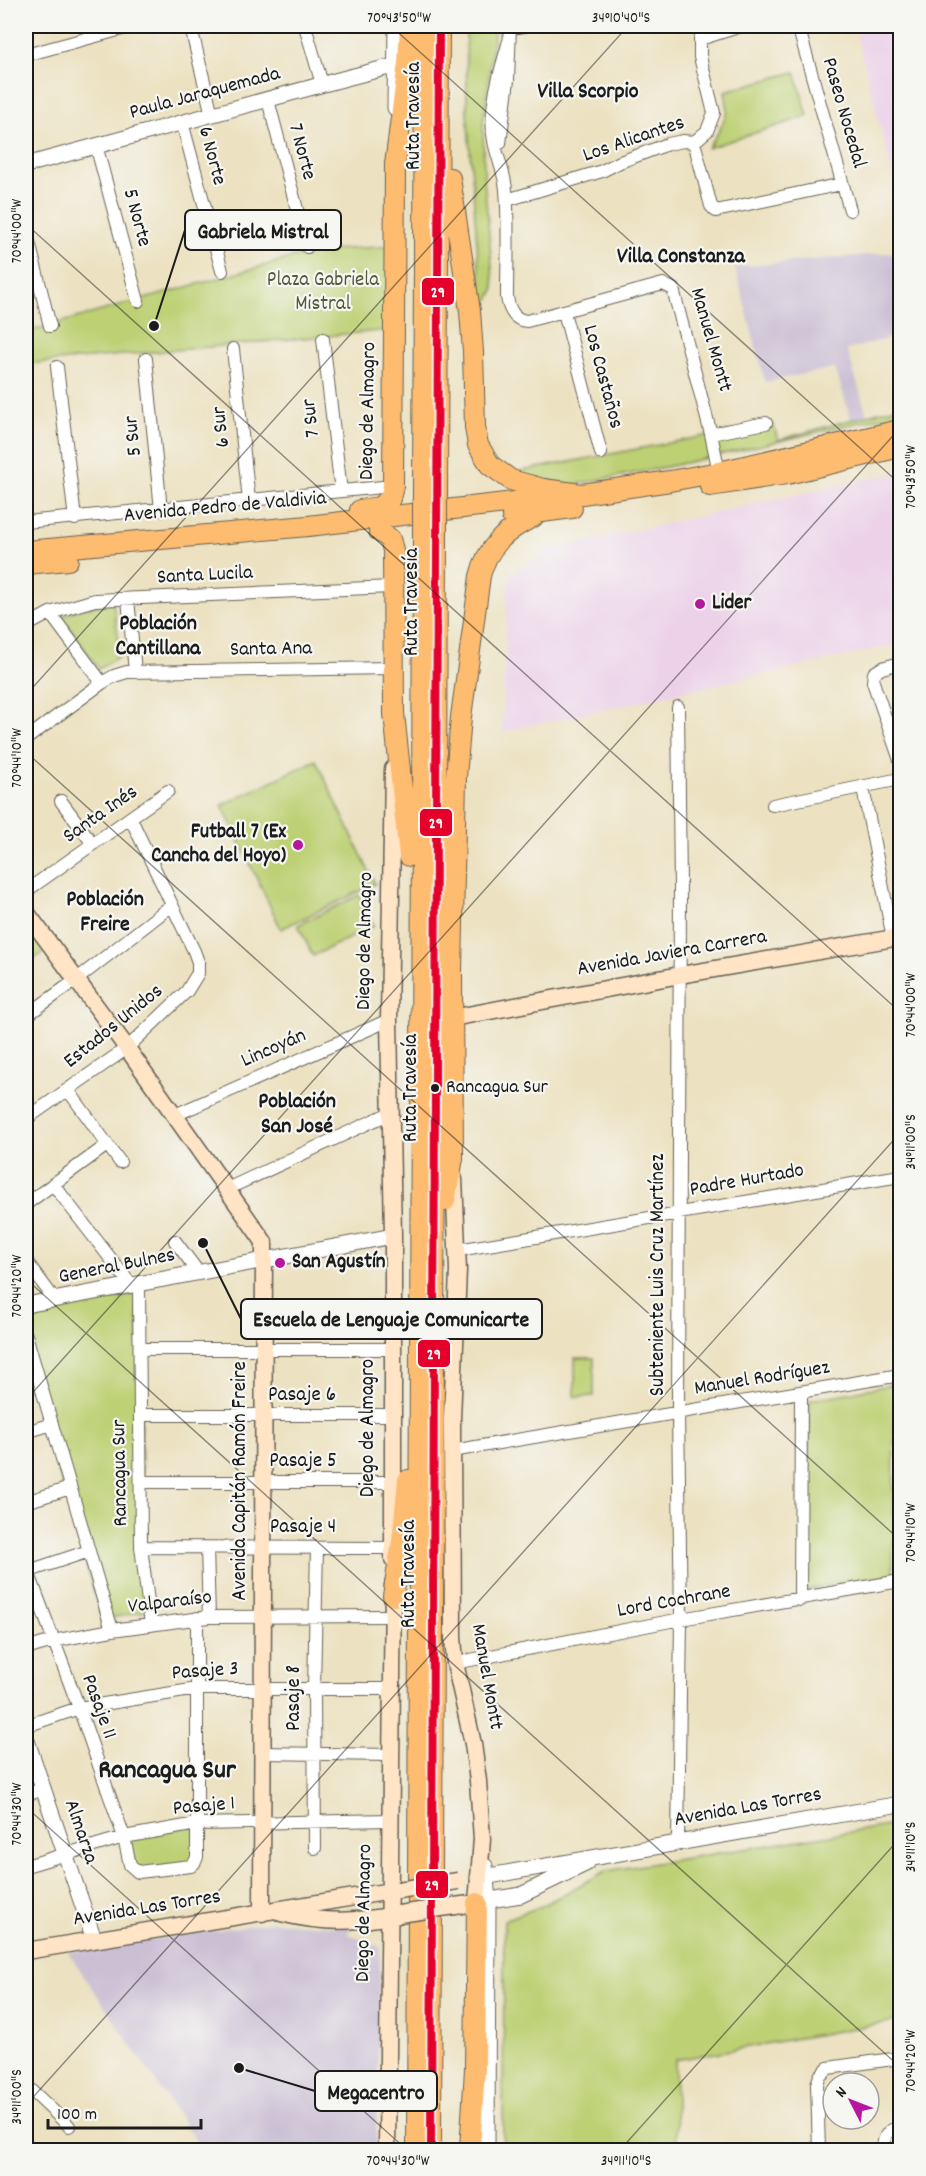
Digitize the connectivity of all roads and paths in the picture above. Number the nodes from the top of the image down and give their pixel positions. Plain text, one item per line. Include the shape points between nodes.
1 (133, 26) edge
2 (192, 26) edge
3 (305, 26) edge
4 (396, 26) edge
5 (410, 26) edge
6 (425, 26) edge
7 (439, 26) edge
8 (525, 26) edge
9 (741, 26) edge
10 (798, 26) edge
11 (510, 27) edge
12 (116, 28) edge
13 (26, 55) edge
14 (395, 67) junction
15 (322, 84) junction
16 (268, 100) junction
17 (212, 115) junction
18 (439, 116) junction
19 (182, 122) junction
20 (694, 142) junction
21 (96, 145) junction
22 (26, 165) edge
23 (395, 165) junction
24 (842, 184) junction
25 (507, 200) junction
26 (850, 210) dead end
27 (26, 230) edge
28 (307, 248) dead end
29 (222, 271) dead end
30 (138, 301) dead end
31 (564, 312) junction
32 (50, 326) dead end
33 (323, 339) dead end
34 (233, 349) dead end
35 (146, 359) dead end
36 (57, 368) dead end
37 (766, 423) dead end
38 (900, 430) edge
39 (711, 434) junction
40 (900, 447) edge
41 (601, 453) dead end
42 (719, 472) junction
43 (393, 486) junction
44 (340, 492) junction
45 (430, 492) junction
46 (582, 494) junction
47 (249, 501) junction
48 (161, 510) junction
49 (544, 513) junction
50 (75, 519) junction
51 (428, 519) junction
52 (26, 522) edge
53 (379, 531) junction
54 (240, 532) junction
55 (430, 545) junction
56 (26, 551) edge
57 (26, 564) edge
58 (392, 587) junction
59 (128, 599) junction
60 (50, 613) junction
61 (26, 626) edge
62 (900, 663) edge
63 (393, 668) junction
64 (135, 671) junction
65 (102, 683) junction
66 (678, 707) dead end
67 (394, 713) junction
68 (897, 737) edge
69 (26, 739) edge
70 (900, 760) edge
71 (900, 779) edge
72 (863, 788) junction
73 (168, 791) dead end
74 (61, 801) dead end
75 (437, 805) junction
76 (773, 805) dead end
77 (131, 819) junction
78 (93, 844) junction
79 (26, 891) edge
80 (172, 905) junction
81 (26, 912) edge
82 (453, 919) junction
83 (420, 933) junction
84 (897, 937) edge
85 (681, 975) junction
86 (76, 980) junction
87 (26, 1016) edge
88 (452, 1018) junction
89 (389, 1020) junction
90 (127, 1048) junction
91 (68, 1089) junction
92 (390, 1113) junction
93 (175, 1115) junction
94 (26, 1119) edge
95 (108, 1145) junction
96 (453, 1158) junction
97 (120, 1162) dead end
98 (900, 1176) edge
99 (53, 1184) junction
100 (228, 1189) junction
101 (26, 1204) edge
102 (680, 1213) junction
103 (393, 1236) junction
104 (175, 1241) dead end
105 (458, 1250) junction
106 (265, 1259) junction
107 (436, 1260) junction
108 (26, 1261) edge
109 (199, 1273) junction
110 (135, 1285) junction
111 (55, 1300) junction
112 (26, 1305) edge
113 (26, 1335) edge
114 (140, 1349) junction
115 (265, 1349) junction
116 (393, 1349) junction
117 (30, 1366) edge
118 (900, 1376) edge
119 (801, 1394) junction
120 (420, 1406) junction
121 (678, 1412) junction
122 (140, 1415) junction
123 (265, 1415) junction
124 (393, 1415) junction
125 (52, 1424) junction
126 (26, 1432) edge
127 (452, 1451) junction
128 (264, 1481) junction
129 (141, 1482) junction
130 (393, 1482) junction
131 (70, 1488) junction
132 (26, 1502) edge
133 (141, 1547) junction
134 (207, 1548) junction
135 (264, 1548) junction
136 (317, 1548) junction
137 (393, 1548) junction
138 (89, 1551) junction
139 (26, 1570) edge
140 (900, 1581) edge
141 (393, 1596) junction
142 (800, 1600) junction
143 (393, 1616) junction
144 (203, 1617) junction
145 (263, 1617) junction
146 (315, 1617) junction
147 (681, 1619) junction
148 (151, 1624) junction
149 (112, 1630) junction
150 (53, 1641) junction
151 (26, 1650) edge
152 (455, 1663) junction
153 (197, 1689) junction
154 (262, 1689) junction
155 (314, 1689) junction
156 (392, 1689) junction
157 (79, 1708) junction
158 (26, 1726) edge
159 (26, 1738) edge
160 (261, 1753) junction
161 (314, 1754) junction
162 (391, 1755) junction
163 (43, 1789) junction
164 (26, 1795) edge
165 (900, 1804) edge
166 (390, 1820) junction
167 (261, 1822) junction
168 (315, 1823) junction
169 (197, 1824) junction
170 (124, 1837) junction
171 (678, 1843) junction
172 (315, 1848) dead end
173 (65, 1854) junction
174 (603, 1855) junction
175 (26, 1866) edge
176 (482, 1877) junction
177 (394, 1891) junction
178 (482, 1902) junction
179 (268, 1912) junction
180 (393, 1915) junction
181 (94, 1940) junction
182 (26, 1951) edge
183 (900, 2058) edge
184 (26, 2085) edge
185 (69, 2126) dead end
186 (900, 2128) edge
187 (387, 2151) edge
188 (417, 2151) edge
189 (431, 2151) edge
190 (470, 2151) edge
191 (486, 2151) edge
192 (819, 2151) edge
193 (883, 2151) edge

1 - 12 street
2 - 17 street
3 - 15 street
4 - 14 street, Diego de Almagro
5 - 23 main road
6 - 45 main road, Ruta Travesía
7 - 18 main road, Ruta Travesía
8 - 11 street
9 - 20 street, Los Alicantes via 700,39 700,57 714,113 708,131
10 - 24 street, Paseo Nocedal
11 - 25 street, Manuel Montt via 492,123
12 - 13 street
14 - 15 street, Paula Jaraquemada
14 - 23 street, Diego de Almagro
15 - 16 street, Paula Jaraquemada
16 - 17 street, Paula Jaraquemada
16 - 28 street, 7 Norte
17 - 19 street, Paula Jaraquemada
18 - 45 main road, Ruta Travesía
18 - 46 main road via 470,311 478,445 490,465 511,480
19 - 21 street, Paula Jaraquemada
19 - 29 street, 6 Norte
20 - 24 street via 711,206 716,211
20 - 25 street, Los Alicantes via 668,144 593,174
21 - 22 street, Paula Jaraquemada
21 - 30 street, 5 Norte
23 - 43 main road, Diego de Almagro
24 - 26 street, Paseo Nocedal
25 - 31 street, Manuel Montt via 509,308 524,321
27 - 32 street
31 - 39 street, Manuel Montt via 663,284 673,289
31 - 41 street, Los Castaños
33 - 44 street, 7 Sur
34 - 47 street, 6 Sur
35 - 48 street, 5 Sur
36 - 50 street
37 - 39 street
38 - 42 main road
39 - 42 street, Manuel Montt
40 - 49 main road via 787,474
42 - 46 main road
43 - 44 street
43 - 54 main road, Diego de Almagro via 390,499 373,509 297,517
44 - 47 street
45 - 55 main road, Ruta Travesía, bridge
46 - 51 main road
47 - 48 street
48 - 50 street
49 - 51 main road
49 - 82 main road, Manuel Montt via 500,538 488,554 480,576 458,744
50 - 52 street
51 - 53 main road, Avenida Pedro de Valdivia
51 - 54 main road, Avenida Pedro de Valdivia
53 - 57 main road, Avenida Pedro de Valdivia
53 - 58 main road, Diego de Almagro via 392,545
54 - 56 main road, Avenida Pedro de Valdivia
55 - 75 main road, Ruta Travesía
55 - 83 main road, Ruta Travesía
58 - 59 street, Santa Lucila
58 - 63 main road, Diego de Almagro
59 - 60 street, Santa Lucila via 86,602
59 - 64 street
60 - 61 street, Santa Lucila
60 - 65 street
62 - 68 street via 874,673 873,682
63 - 64 street, Santa Ana
63 - 67 main road, Diego de Almagro
64 - 65 street, Santa Ana
65 - 69 street, Santa Ana
66 - 85 street, Subteniente Luis Cruz Martínez
67 - 83 main road
67 - 89 main road, Diego de Almagro
68 - 70 street
71 - 72 street
72 - 76 street
72 - 84 street
73 - 77 street, Santa Inés
74 - 78 street
75 - 82 main road
75 - 107 main road, Ruta Travesía
77 - 78 street, Santa Inés
77 - 80 street, Estados Unidos
78 - 79 street, Santa Inés
80 - 86 street
80 - 90 street, Estados Unidos via 196,957 198,973 187,991
81 - 86 main road, Avenida Capitán Ramón Freire
82 - 88 main road, Manuel Montt
83 - 120 main road, Ruta Travesía
84 - 85 main road, Avenida Javiera Carrera
85 - 88 main road, Avenida Javiera Carrera
85 - 102 street, Subteniente Luis Cruz Martínez
86 - 87 street
86 - 90 main road, Avenida Capitán Ramón Freire
88 - 96 main road, Manuel Montt
89 - 92 main road, Diego de Almagro
89 - 93 street, Lincoyán
90 - 91 street, Estados Unidos
90 - 93 main road, Avenida Capitán Ramón Freire
91 - 94 street, Estados Unidos
91 - 95 street
92 - 100 street
92 - 103 main road, Diego de Almagro
93 - 100 main road, Avenida Capitán Ramón Freire
95 - 97 street
95 - 99 street
96 - 105 main road, Manuel Montt
96 - 107 main road
98 - 102 street, Padre Hurtado
99 - 101 street
99 - 110 street
100 - 106 main road, Avenida Capitán Ramón Freire via 262,1237
102 - 105 street, Padre Hurtado
102 - 121 street, Subteniente Luis Cruz Martínez
103 - 106 street, General Bulnes
103 - 116 main road, Diego de Almagro
104 - 109 street
105 - 127 main road, Manuel Montt
106 - 109 street, General Bulnes
106 - 115 main road, Avenida Capitán Ramón Freire
107 - 189 main road, Ruta Travesía
108 - 111 street
109 - 110 street, General Bulnes
110 - 111 street, General Bulnes
110 - 114 street, Rancagua Sur
111 - 112 street, General Bulnes
113 - 117 street, Rancagua Sur
114 - 115 street
114 - 122 street, Rancagua Sur
115 - 116 street
115 - 123 main road, Avenida Capitán Ramón Freire
116 - 124 main road, Diego de Almagro
117 - 125 street, Rancagua Sur
118 - 119 street, Manuel Rodríguez
119 - 121 street, Manuel Rodríguez
119 - 142 street
120 - 141 main road
120 - 188 main road, Ruta Travesía
121 - 127 street, Manuel Rodríguez
121 - 147 street, Subteniente Luis Cruz Martínez
122 - 123 street, Pasaje 6
122 - 129 street, Rancagua Sur
123 - 124 street, Pasaje 6
123 - 128 main road, Avenida Capitán Ramón Freire
124 - 130 main road, Diego de Almagro
125 - 126 street
125 - 131 street, Rancagua Sur
127 - 152 main road, Manuel Montt via 451,1595
128 - 129 street, Pasaje 5
128 - 130 street, Pasaje 5
128 - 135 main road, Avenida Capitán Ramón Freire
129 - 133 street, Rancagua Sur
130 - 137 main road, Diego de Almagro
131 - 132 street
131 - 138 street, Rancagua Sur
133 - 134 street, Pasaje 4
133 - 148 street, Rancagua Sur
134 - 135 street, Pasaje 4
134 - 144 street
135 - 136 street, Pasaje 4
135 - 145 main road, Avenida Capitán Ramón Freire
136 - 137 street, Pasaje 4
136 - 146 street, Pasaje 8
137 - 141 main road, Diego de Almagro
138 - 139 street
138 - 149 street, Rancagua Sur
139 - 150 street, Pasaje 11
140 - 142 street, Lord Cochrane
141 - 143 main road, Diego de Almagro
142 - 147 street, Lord Cochrane
143 - 146 street, Valparaíso
143 - 156 main road, Diego de Almagro
144 - 145 street, Valparaíso
144 - 148 street, Valparaíso
144 - 153 street
145 - 146 street, Valparaíso
145 - 154 main road, Avenida Capitán Ramón Freire
146 - 155 street, Pasaje 8
147 - 152 street, Lord Cochrane
147 - 171 street, Subteniente Luis Cruz Martínez
148 - 149 street, Valparaíso
149 - 150 street, Valparaíso
150 - 151 street, Valparaíso
150 - 157 street, Pasaje 11
152 - 176 main road, Manuel Montt via 477,1765
153 - 154 street, Pasaje 3
153 - 157 street, Pasaje 3
153 - 169 street
154 - 155 street, Pasaje 3
154 - 160 main road, Avenida Capitán Ramón Freire
155 - 156 street, Pasaje 3
155 - 161 street, Pasaje 8
156 - 162 main road, Diego de Almagro
157 - 158 street, Pasaje 3
157 - 170 street, Pasaje 11
159 - 163 street, Almarza
160 - 161 street
160 - 167 main road, Avenida Capitán Ramón Freire
161 - 162 street
161 - 168 street, Pasaje 8
162 - 166 main road, Diego de Almagro
163 - 164 street
163 - 173 street, Almarza
165 - 171 street, Avenida Las Torres
166 - 168 street, Pasaje 1
166 - 177 main road, Diego de Almagro
167 - 168 street, Pasaje 1
167 - 169 street, Pasaje 1
167 - 179 main road, Avenida Capitán Ramón Freire
168 - 172 street, Pasaje 8
169 - 170 street, Pasaje 1
169 - 170 street, Pasaje 11 via 197,1857 190,1866 138,1872 130,1865
170 - 173 street, Pasaje 1
171 - 174 street, Avenida Las Torres
173 - 175 street, Pasaje 1
173 - 181 street, Almarza
174 - 176 street, Avenida Las Torres
174 - 178 street, Avenida Las Torres via 520,1895
176 - 177 main road, Avenida Las Torres, bridge
176 - 178 main road, Manuel Montt
177 - 179 main road, Avenida Las Torres
177 - 180 main road, Diego de Almagro
178 - 180 main road, Avenida Las Torres, bridge
178 - 190 main road
178 - 191 street, Manuel Montt
179 - 180 main road, Avenida Las Torres via 342,1922
179 - 181 main road, Avenida Las Torres
180 - 187 main road, Diego de Almagro
181 - 182 main road, Avenida Las Torres
183 - 192 street via 828,2068 820,2076
184 - 185 street
186 - 193 street via 886,2134

